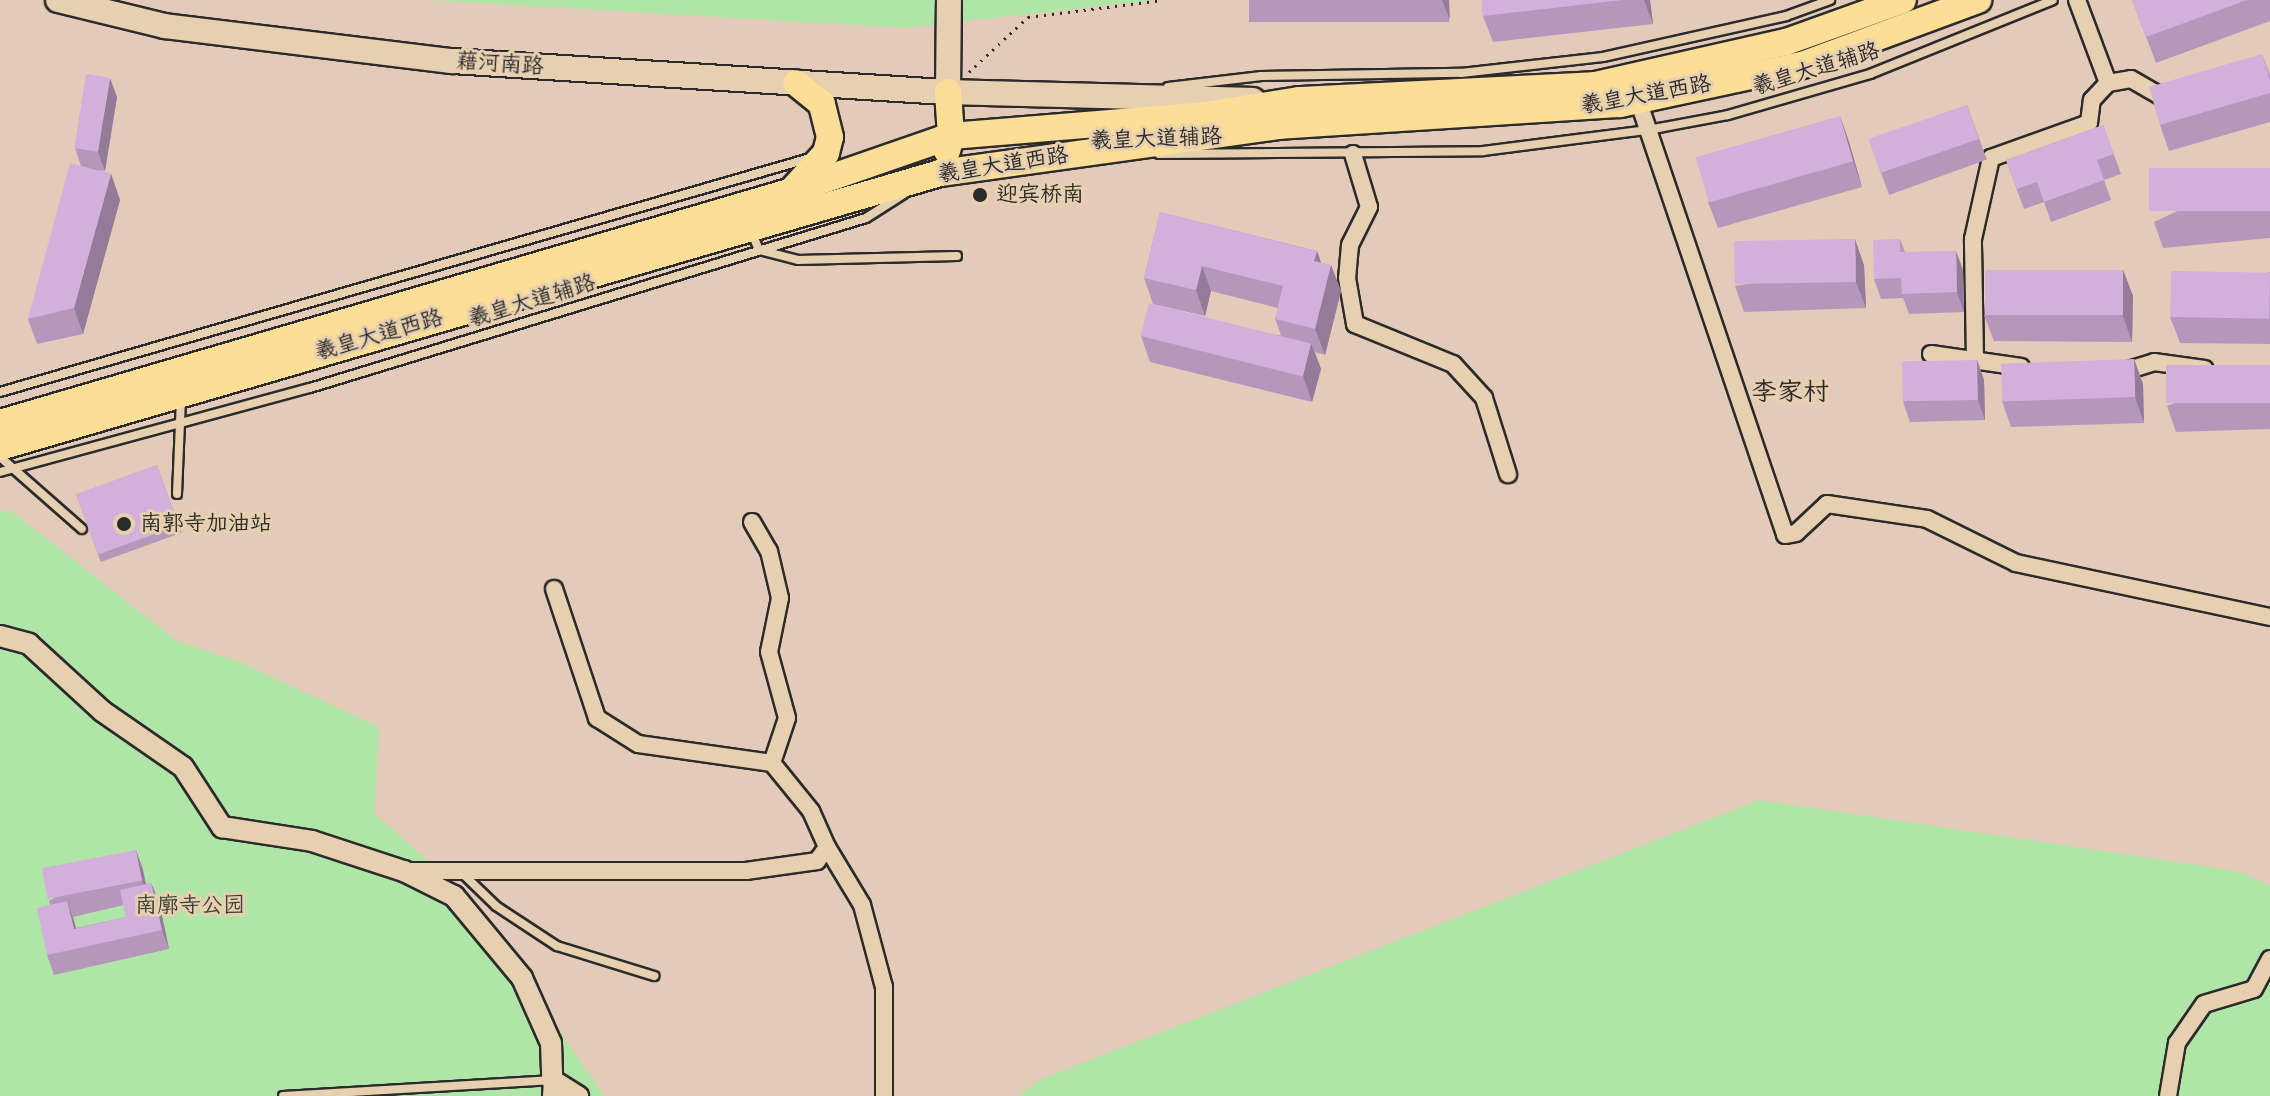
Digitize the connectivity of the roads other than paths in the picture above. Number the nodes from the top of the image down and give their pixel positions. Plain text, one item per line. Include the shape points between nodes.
1 (58, 0) edge
2 (949, 0) edge
3 (1830, 0) edge
4 (1903, 0) edge
5 (1978, 0) edge
6 (2053, 0) edge
7 (2077, 0) edge
8 (796, 83) junction
9 (2108, 83) junction
10 (2187, 91) edge
11 (948, 92) junction
12 (1080, 97) junction
13 (1299, 100) junction
14 (1638, 100) junction
15 (1648, 130) junction
16 (951, 136) junction
17 (826, 153) junction
18 (1353, 154) junction
19 (867, 167) junction
20 (940, 173) junction
21 (789, 192) junction
22 (754, 238) junction
23 (957, 256) dead end
24 (1931, 354) dead end
25 (1975, 359) junction
26 (2225, 369) edge
27 (2045, 371) edge
28 (2096, 376) edge
29 (0, 392) edge
30 (181, 394) junction
31 (0, 423) edge
32 (181, 423) junction
33 (0, 457) edge
34 (6, 458) edge
35 (0, 472) edge
36 (1508, 474) dead end
37 (177, 494) dead end
38 (752, 522) dead end
39 (82, 529) dead end
40 (554, 589) dead end
41 (2270, 617) edge
42 (0, 636) edge
43 (772, 763) junction
44 (827, 847) junction
45 (459, 870) junction
46 (404, 871) junction
47 (2270, 959) edge
48 (654, 976) dead end
49 (551, 1088) edge
50 (283, 1096) edge
51 (578, 1096) edge
52 (884, 1096) edge
53 (2168, 1096) edge

1 - 8 main road, 藉河南路 via 165,26 452,61
2 - 11 main road
3 - 12 lane, 羲皇大道辅路 via 1786,16 1603,57 1461,73 1261,76
4 - 13 main road, 羲皇大道西路 via 1786,42 1595,85
5 - 14 main road, 羲皇大道西路 via 1802,65
6 - 15 lane, 羲皇大道辅路 via 1870,74 1728,115
7 - 9 street
8 - 11 main road, 藉河南路
8 - 17 main road via 822,104 829,128
9 - 10 street via 2142,83 2159,98
9 - 25 street via 2092,100 2089,123 1991,158 1973,239
11 - 12 main road, 藉河南路
11 - 16 main road
12 - 13 main road, 藉河南路
13 - 16 main road, 羲皇大道西路 via 1205,115
14 - 15 street
14 - 20 main road, 羲皇大道西路 via 1428,120 1278,126
15 - 18 lane, 羲皇大道辅路 via 1483,151
15 - 41 street via 1785,535 1796,533 1827,504 1927,519 2016,563
16 - 19 main road, 羲皇大道西路
16 - 20 main road
17 - 19 lane
17 - 21 main road
17 - 29 lane
18 - 20 lane, 羲皇大道辅路 via 1147,154
18 - 36 street via 1369,207 1350,245 1355,324 1453,364 1484,398
19 - 21 main road, 羲皇大道西路
20 - 22 main road, 羲皇大道西路
21 - 31 main road, 羲皇大道西路
22 - 23 lane via 798,260
22 - 30 main road, 羲皇大道西路
22 - 32 lane, 羲皇大道辅路
24 - 25 street
25 - 27 street
26 - 28 street via 2154,362
30 - 32 lane
30 - 34 main road, 羲皇大道西路
32 - 34 lane, 羲皇大道辅路
32 - 37 lane
33 - 34 lane
34 - 35 lane, 羲皇大道辅路
34 - 39 lane
38 - 43 street via 769,551 780,598 769,652 787,718
40 - 43 street via 597,718 638,744
42 - 46 street via 29,644 102,711 183,767 222,827 312,841
43 - 44 street via 811,811
44 - 45 street via 817,861 746,871
44 - 52 street via 862,905 884,987
45 - 46 street
45 - 48 lane via 496,906 557,946
46 - 49 street via 454,896 522,978 551,1043
47 - 53 street via 2254,989 2204,1004 2177,1043
49 - 50 lane
49 - 51 street

